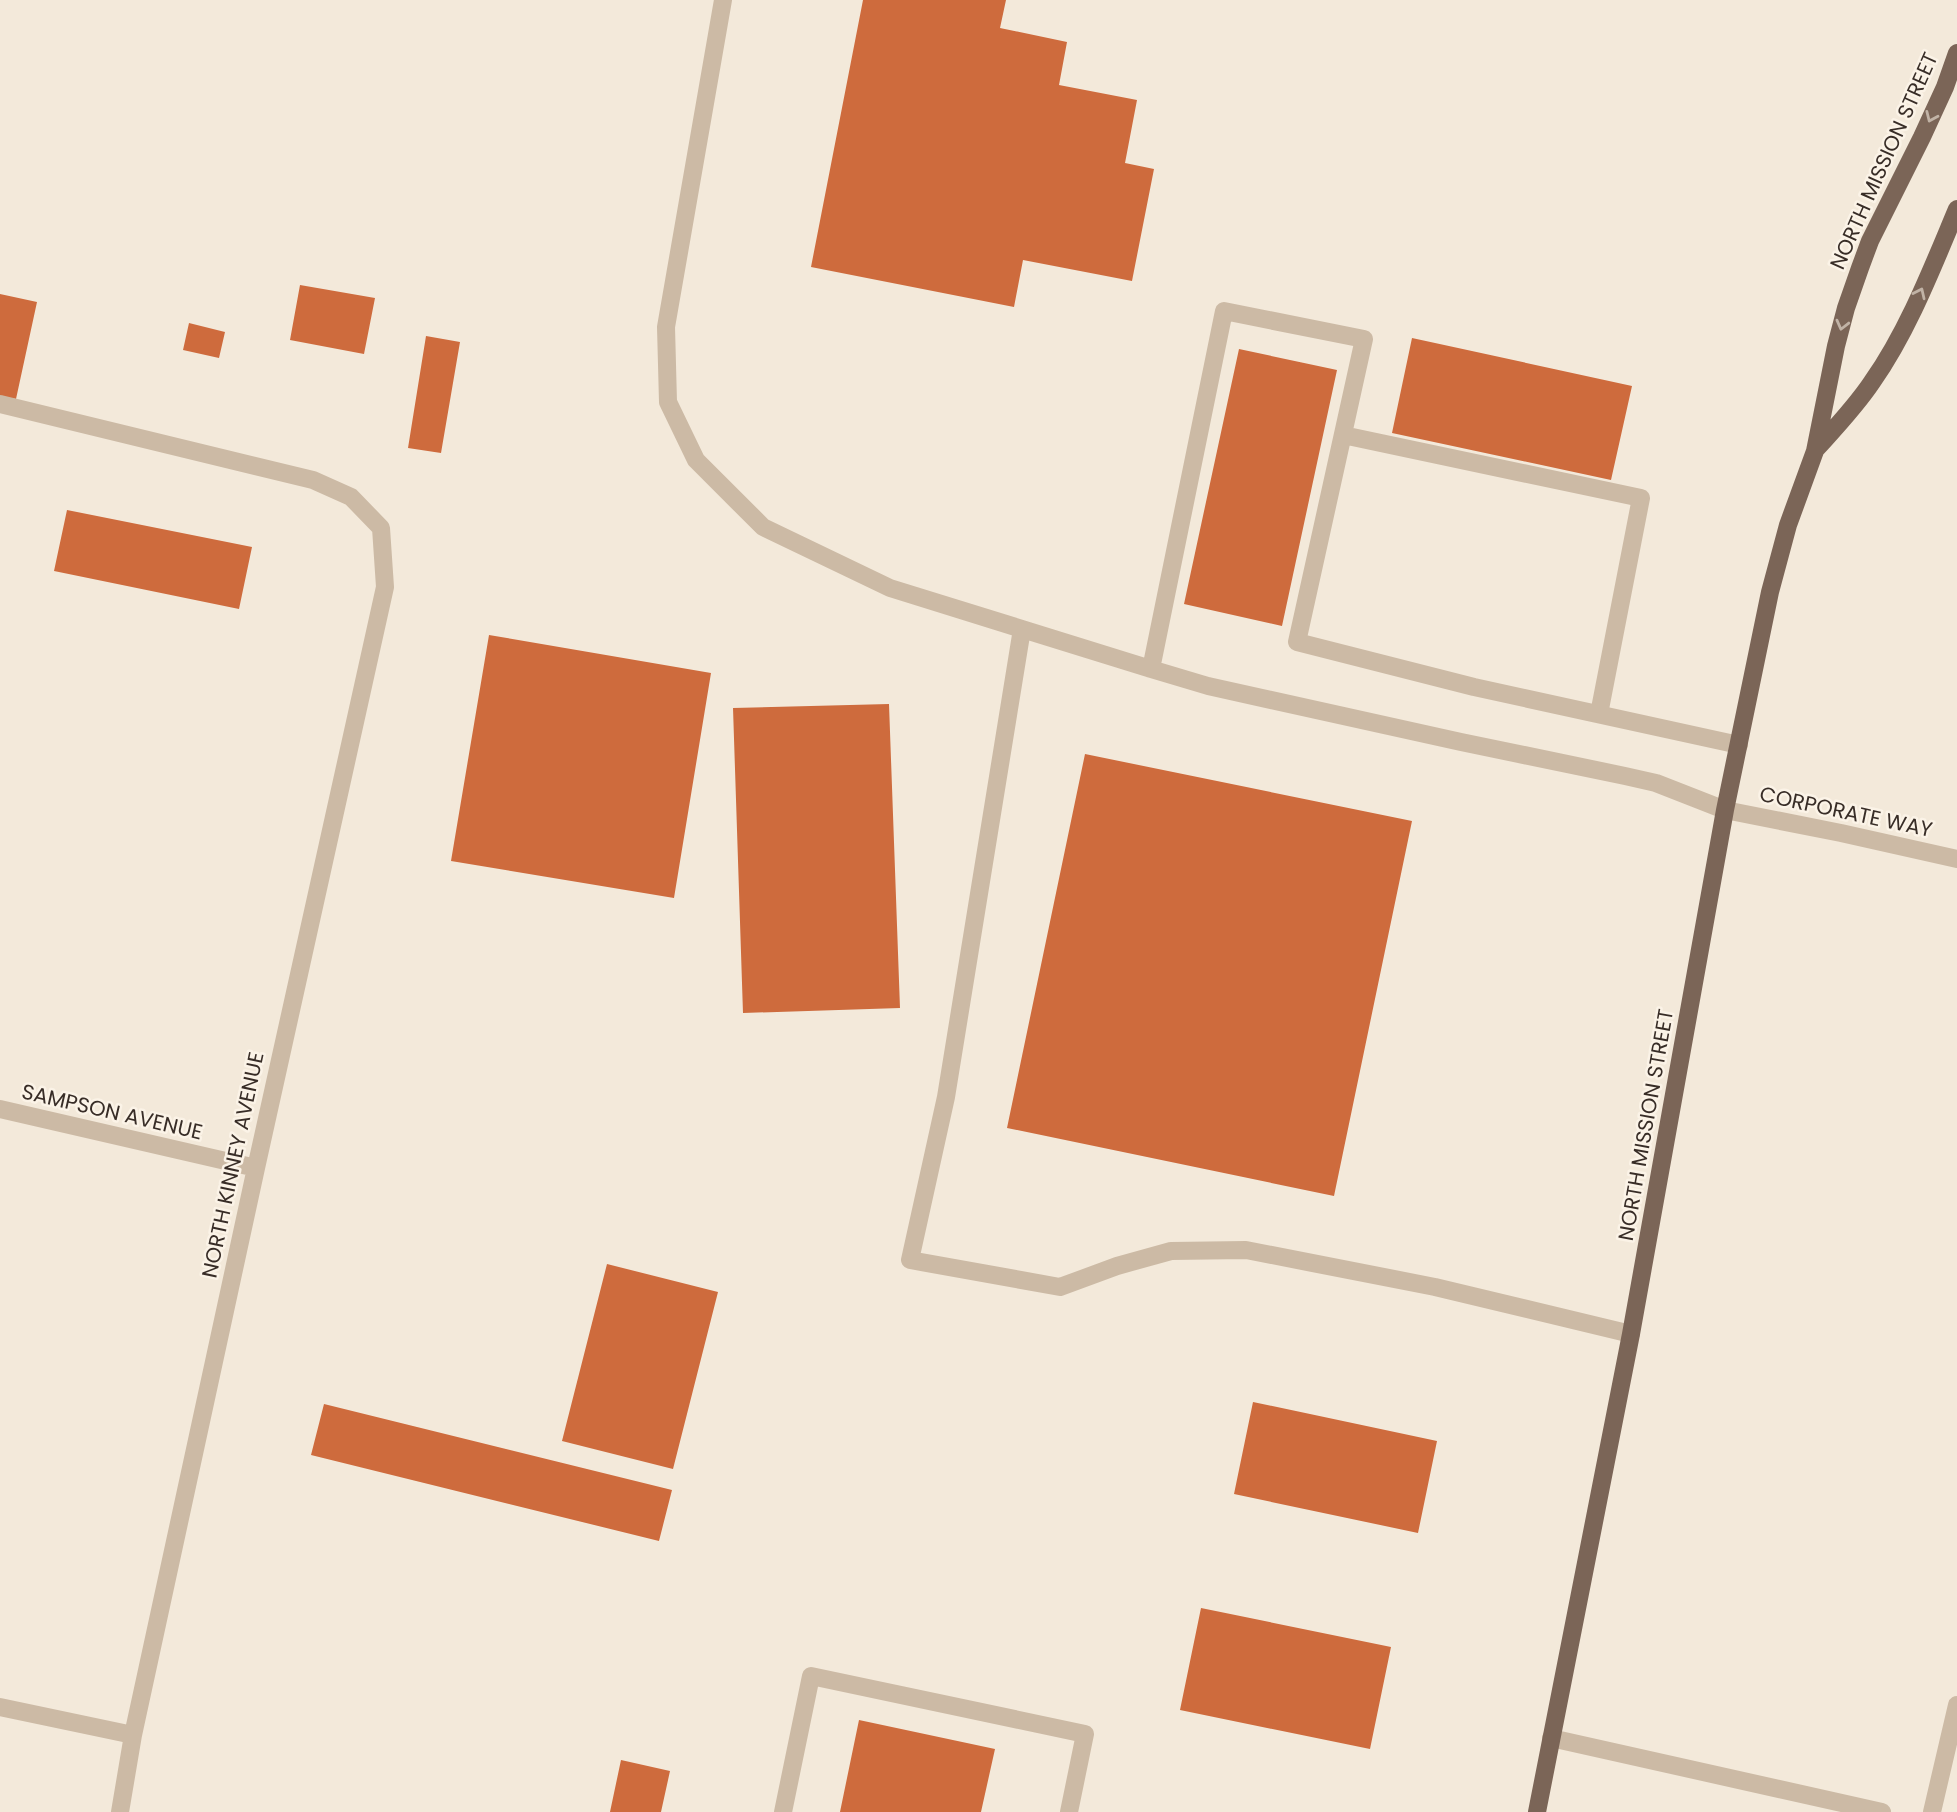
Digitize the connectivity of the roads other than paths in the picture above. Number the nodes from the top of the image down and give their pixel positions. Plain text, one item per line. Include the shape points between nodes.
1 (723, 0) edge
2 (1957, 53) edge
3 (1957, 209) edge
4 (0, 404) edge
5 (1343, 435) junction
6 (1815, 451) junction
7 (1022, 629) junction
8 (1151, 669) junction
9 (1599, 714) junction
10 (1739, 745) junction
11 (1725, 810) junction
12 (1957, 859) edge
13 (0, 1109) edge
14 (256, 1168) junction
15 (1631, 1334) junction
16 (1957, 1705) edge
17 (0, 1707) edge
18 (133, 1735) junction
19 (1551, 1738) junction
20 (120, 1812) edge
21 (783, 1812) edge
22 (1069, 1812) edge
23 (1536, 1812) edge
24 (1882, 1812) edge
25 (1932, 1812) edge

1 - 7 street, CORPORATE WAY via 666,327 668,402 696,460 763,527 890,588
2 -> 6 main road, NORTH MISSION STREET via 1860,268 1836,346
6 -> 3 main road, NORTH MISSION STREET via 1892,351
4 - 14 street, NORTH KINNEY AVENUE via 313,480 351,497 381,528 385,587
5 - 8 street via 1364,339 1224,311
5 - 9 street via 1297,642
5 - 9 street via 1641,498
6 - 10 main road, NORTH MISSION STREET via 1778,558
7 - 8 street, CORPORATE WAY
7 - 15 street via 946,1097 910,1260 1060,1287 1171,1251 1246,1250 1435,1287
8 - 11 street, CORPORATE WAY via 1656,783
9 - 10 street
10 - 11 main road, NORTH MISSION STREET
11 - 12 street, CORPORATE WAY
11 - 15 main road, NORTH MISSION STREET
13 - 14 street, SAMPSON AVENUE
14 - 18 street, NORTH KINNEY AVENUE
15 - 19 main road, NORTH MISSION STREET
16 - 25 street
17 - 18 street
18 - 20 street, NORTH KINNEY AVENUE
19 - 23 main road, NORTH MISSION STREET
19 - 24 street
21 - 22 street via 811,1676 1085,1734

